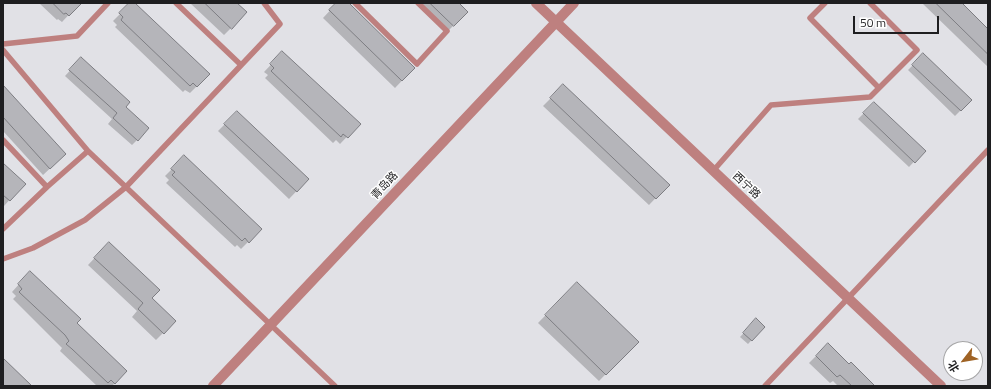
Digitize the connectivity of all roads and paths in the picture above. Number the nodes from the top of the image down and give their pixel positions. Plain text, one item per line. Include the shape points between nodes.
1 (108, 3) edge
2 (176, 3) edge
3 (265, 3) edge
4 (355, 3) edge
5 (418, 3) edge
6 (536, 3) edge
7 (574, 3) edge
8 (825, 3) edge
9 (870, 3) edge
10 (556, 22) junction
11 (3, 44) edge
12 (3, 50) edge
13 (242, 65) junction
14 (879, 88) junction
15 (3, 140) edge
16 (988, 150) edge
17 (88, 151) junction
18 (713, 171) junction
19 (47, 187) junction
20 (126, 187) junction
21 (4, 226) edge
22 (3, 259) edge
23 (848, 298) junction
24 (271, 324) junction
25 (213, 386) edge
26 (335, 386) edge
27 (765, 386) edge
28 (941, 386) edge

1 - 11 lane via 77,36
2 - 13 lane
3 - 13 lane via 280,24
4 - 5 lane via 418,64 447,32
6 - 10 street, 西宁路
7 - 10 street, 青岛路
8 - 14 lane via 810,18
9 - 14 lane via 917,50
10 - 18 street, 西宁路
10 - 24 street, 青岛路
12 - 17 lane
13 - 20 lane
14 - 18 lane via 870,97 771,105
15 - 19 lane
16 - 23 lane
17 - 19 lane
17 - 20 lane
18 - 23 street, 西宁路
19 - 21 lane
20 - 22 lane via 85,220 33,248
20 - 24 lane
23 - 27 lane
23 - 28 street, 西宁路
24 - 25 street, 青岛路
24 - 26 lane

